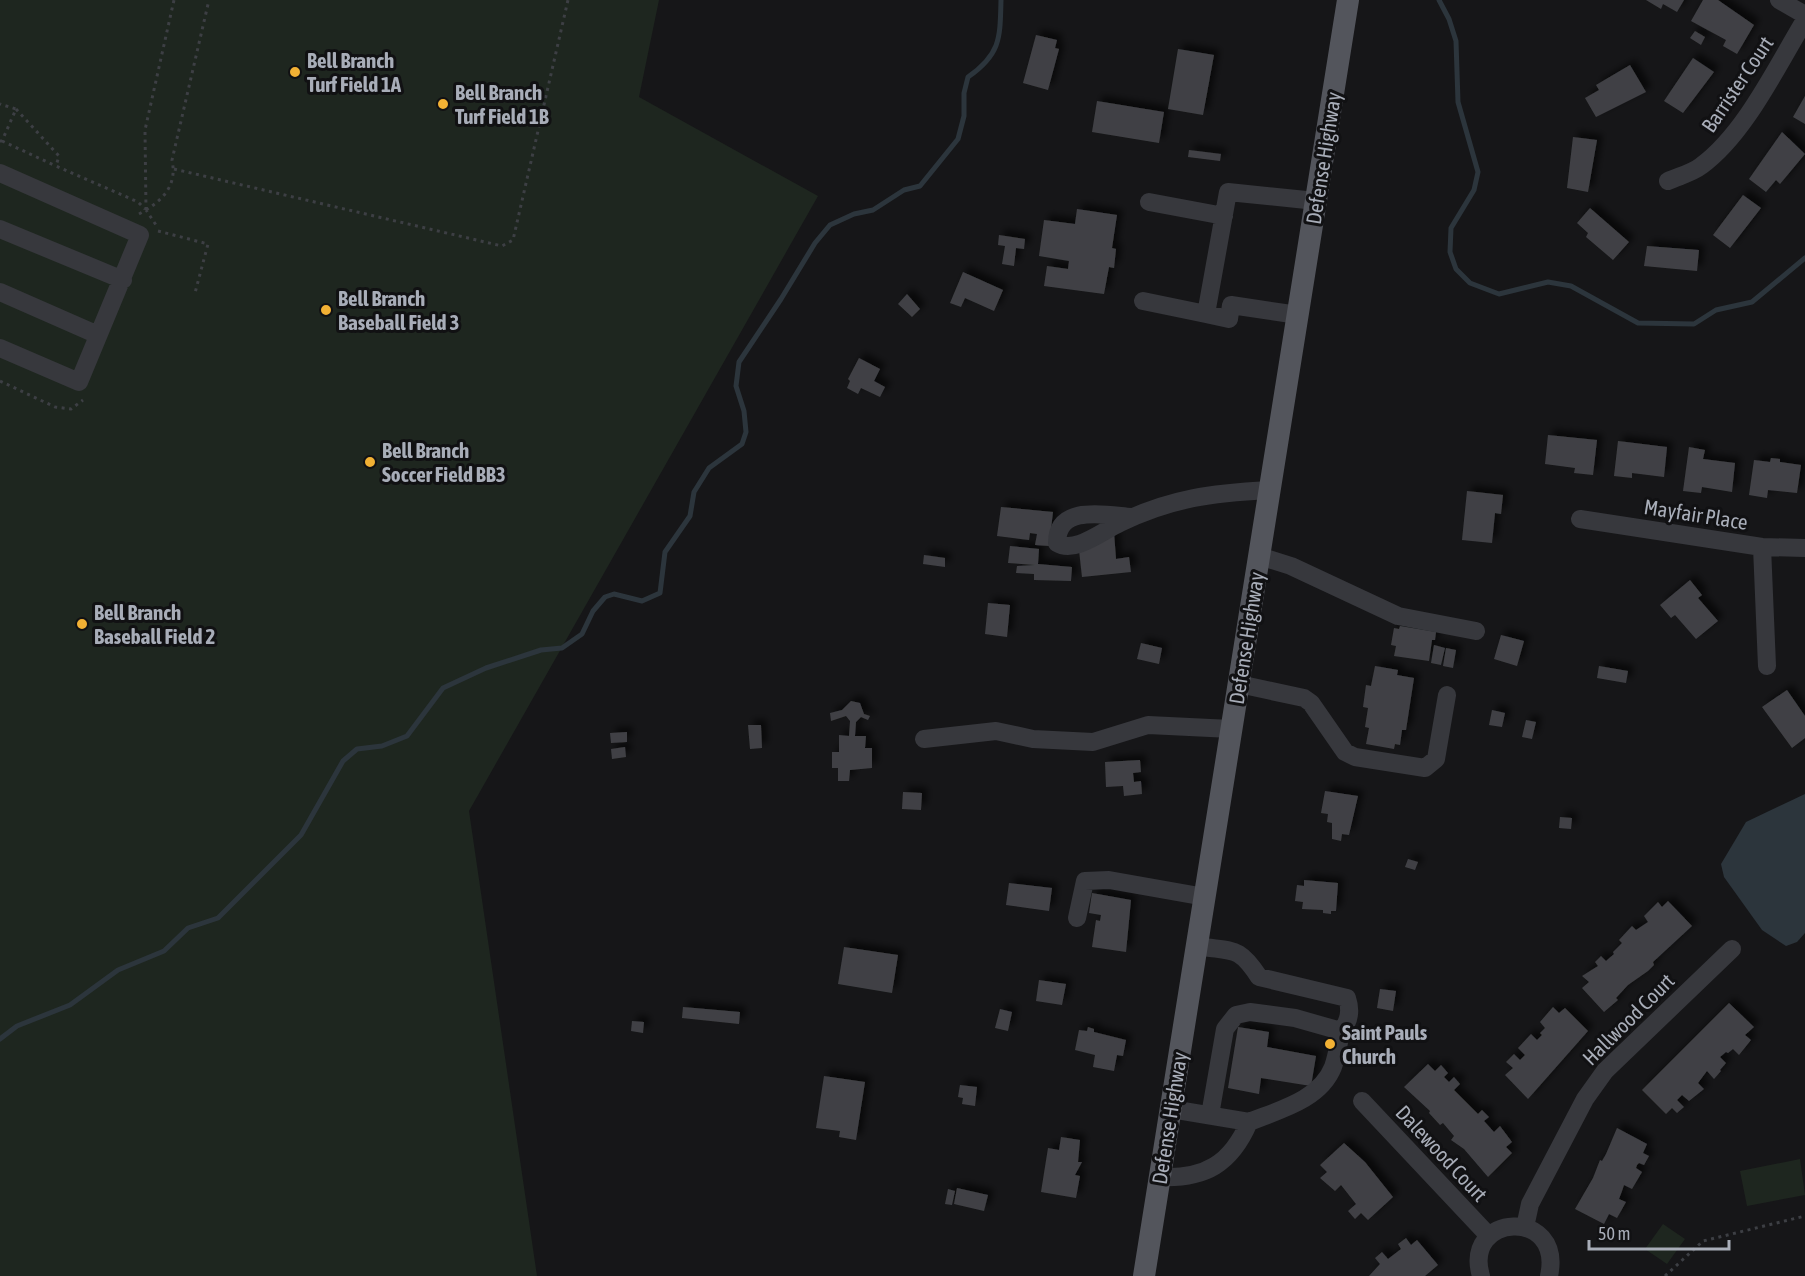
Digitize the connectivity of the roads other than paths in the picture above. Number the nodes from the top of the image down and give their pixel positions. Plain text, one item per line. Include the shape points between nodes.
1 (1348, 0) edge
2 (1779, 0) edge
3 (1805, 15) edge
4 (1805, 20) edge
5 (0, 173) edge
6 (1668, 181) dead end
7 (1316, 201) junction
8 (1149, 202) dead end
9 (1224, 216) junction
10 (0, 229) edge
11 (123, 280) junction
12 (0, 292) edge
13 (1143, 301) dead end
14 (1206, 314) junction
15 (1298, 315) junction
16 (98, 334) junction
17 (0, 348) edge
18 (1269, 490) junction
19 (1131, 517) dead end
20 (1580, 519) dead end
21 (1762, 547) junction
22 (1805, 548) edge
23 (1259, 556) junction
24 (1476, 631) dead end
25 (1767, 666) dead end
26 (1239, 684) junction
27 (1447, 695) dead end
28 (1231, 729) junction
29 (924, 739) dead end
30 (1205, 897) junction
31 (1077, 918) dead end
32 (1197, 946) junction
33 (1732, 949) dead end
34 (1341, 1030) junction
35 (1362, 1101) dead end
36 (1171, 1108) junction
37 (1210, 1115) junction
38 (1249, 1122) junction
39 (1160, 1177) junction
40 (1525, 1227) junction
41 (1488, 1236) junction
42 (1144, 1276) edge
43 (1481, 1276) edge
44 (1549, 1276) edge

1 - 7 main road, Defense Highway
2 - 3 street
4 - 6 street, Barrister Court via 1718,153 1699,168
5 - 11 street via 140,235
7 - 9 street via 1228,192
7 - 15 main road, Defense Highway
8 - 9 street
9 - 14 street
10 - 11 street
11 - 16 street
12 - 16 street
13 - 14 street
14 - 15 street via 1229,319 1231,305
15 - 18 main road, Defense Highway
16 - 17 street via 79,382
18 - 19 street via 1171,501
18 - 23 main road, Defense Highway
20 - 21 street, Mayfair Place
21 - 22 street, Mayfair Place
21 - 25 street
23 - 24 street via 1292,566 1398,616
23 - 26 main road, Defense Highway
26 - 27 street via 1304,698 1345,752 1355,757 1425,768 1436,759
26 - 28 main road, Defense Highway
28 - 29 street via 1148,725 1093,742 1033,739 996,730
28 - 30 main road, Defense Highway
30 - 31 street via 1109,880 1085,881
30 - 32 main road, Defense Highway
32 - 34 street via 1238,952 1247,958 1259,977 1347,998 1350,1008
32 - 36 main road, Defense Highway
33 - 40 street, Hallwood Court via 1605,1071 1585,1099 1530,1204
34 - 37 street via 1295,1018 1250,1012 1236,1015 1225,1029
34 - 38 street via 1334,1065 1316,1091
35 - 41 street, Dalewood Court
36 - 37 street
36 - 39 main road, Defense Highway
37 - 38 street
38 - 39 street via 1229,1155 1206,1172 1184,1178
39 - 42 main road, Defense Highway
40 - 41 street via 1511,1226
40 - 44 street via 1546,1242 1551,1264
41 - 43 street via 1478,1261

